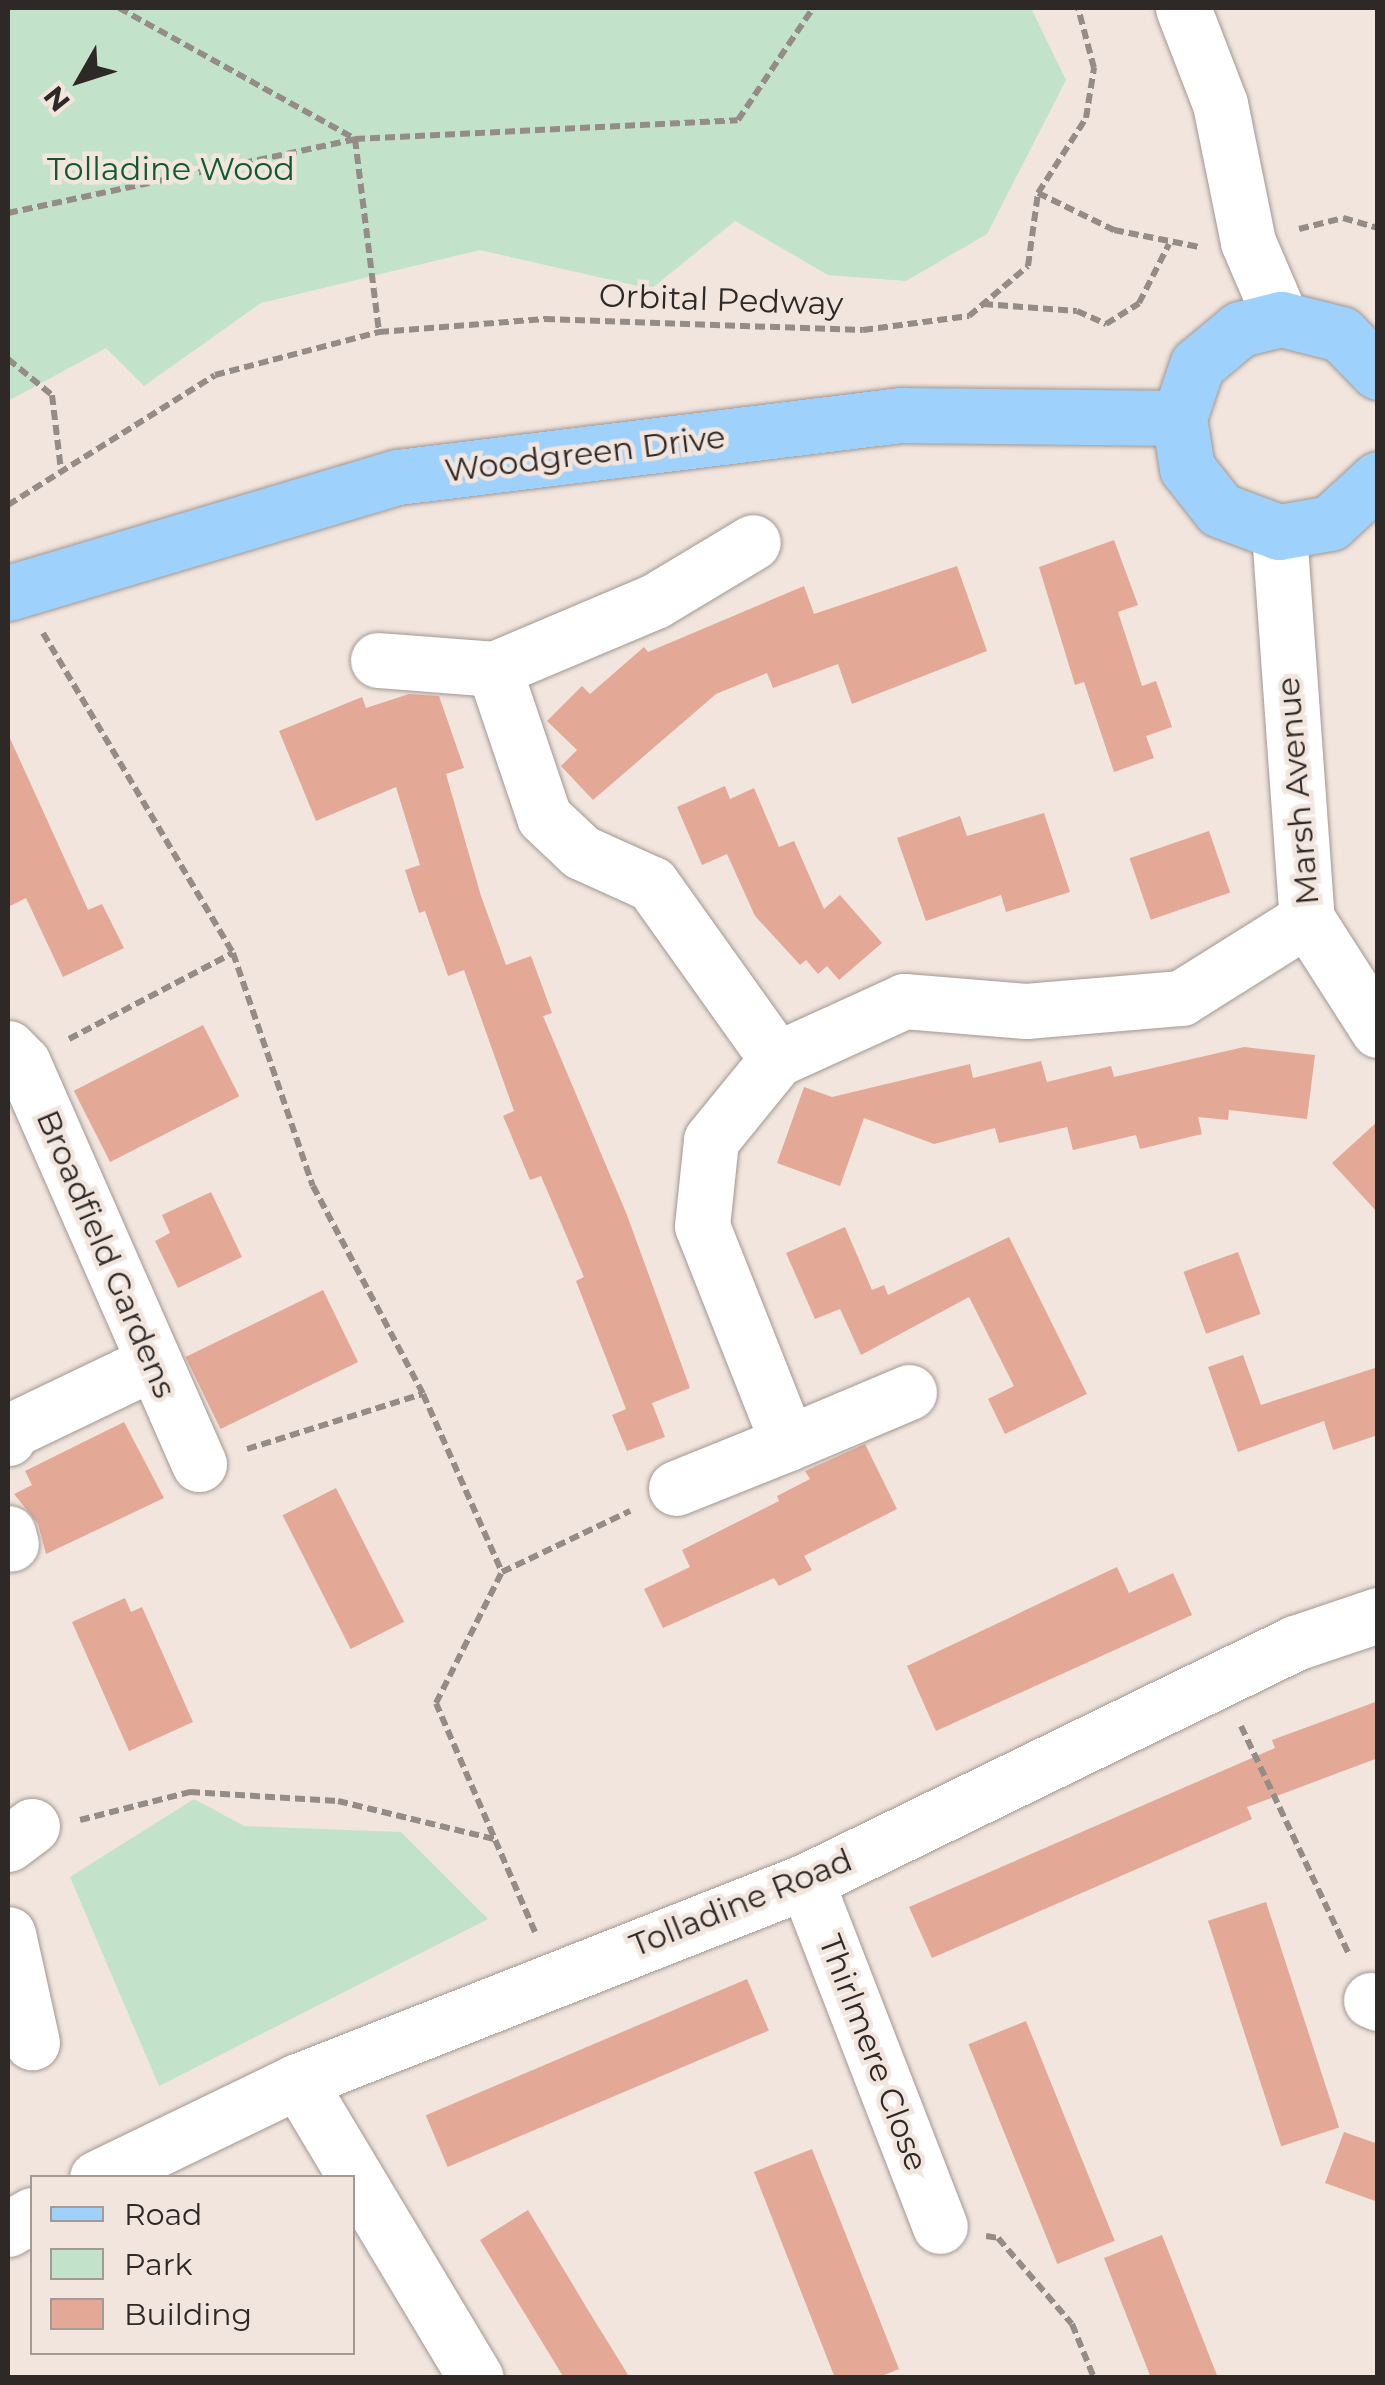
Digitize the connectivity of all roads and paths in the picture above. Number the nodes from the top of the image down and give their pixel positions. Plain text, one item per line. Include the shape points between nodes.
1 (118, 8) edge
2 (812, 8) edge
3 (1078, 8) edge
4 (1183, 8) edge
5 (355, 139) junction
6 (1038, 193) junction
7 (8, 213) edge
8 (1378, 228) edge
9 (1248, 242) junction
10 (1169, 244) junction
11 (983, 304) junction
12 (1281, 318) junction
13 (380, 332) junction
14 (8, 359) edge
15 (1378, 372) edge
16 (1179, 418) junction
17 (61, 471) junction
18 (1378, 479) edge
19 (8, 505) edge
20 (1279, 532) junction
21 (753, 542) dead end
22 (8, 593) edge
23 (48, 640) dead end
24 (378, 660) dead end
25 (494, 669) junction
26 (1307, 919) junction
27 (233, 953) junction
28 (1378, 1030) edge
29 (15, 1056) edge
30 (777, 1059) junction
31 (152, 1363) junction
32 (910, 1392) dead end
33 (423, 1394) junction
34 (8, 1438) edge
35 (788, 1443) junction
36 (199, 1464) joint
37 (676, 1488) joint
38 (502, 1572) junction
39 (1378, 1615) edge
40 (1218, 1680) junction
41 (20, 1835) edge
42 (496, 1839) junction
43 (806, 1881) junction
44 (8, 1934) edge
45 (556, 1978) junction
46 (1374, 2002) edge
47 (32, 2042) dead end
48 (298, 2081) junction
49 (103, 2175) edge
50 (354, 2175) edge
51 (355, 2176) edge
52 (30, 2215) edge
53 (940, 2226) joint
54 (8, 2229) edge
55 (476, 2378) edge
56 (1094, 2378) edge

1 - 5 path
2 - 5 path via 738,120
3 - 6 path via 1094,68 1086,118
4 - 9 street via 1220,104
5 - 7 path
5 - 13 path
6 - 10 path via 1114,230
6 - 11 path, Orbital Pedway via 1028,266
8 - 9 path via 1343,218
9 - 10 path
9 - 12 street
10 - 11 path via 1139,302 1106,324 1077,311
11 - 13 path, Orbital Pedway via 969,316 863,330 545,319
12 - 15 main road via 1340,334
12 - 16 main road via 1240,328 1198,365
13 - 17 path, Orbital Pedway via 215,375
14 - 17 path via 52,395
16 - 20 main road via 1187,468 1220,510
16 - 22 main road, Woodgreen Drive via 901,415 398,477
17 - 19 path, Orbital Pedway
18 - 20 main road via 1330,523
20 - 26 street, Marsh Avenue
21 - 25 street via 655,601
23 - 27 path
24 - 25 street
25 - 30 street via 544,817 581,852 652,884
26 - 28 street, Marsh Avenue
26 - 30 street via 1181,998 1026,1011 904,1001
27 - 29 path
27 - 33 path via 313,1186
29 - 31 street, Broadfield Gardens
30 - 35 street via 710,1140 702,1226
31 - 34 street via 12,1430
31 - 36 street, Broadfield Gardens
32 - 35 street
33 - 36 path
33 - 38 path
35 - 37 street
37 - 38 path
38 - 42 path via 436,1702
39 - 40 street, Tolladine Road via 1294,1643
40 - 43 street, Tolladine Road
40 - 46 path
41 - 42 path via 190,1792 338,1802
42 - 45 path
43 - 45 street, Tolladine Road
43 - 53 street, Thirlmere Close
44 - 47 street
45 - 48 street, Tolladine Road
48 - 49 street, Tolladine Road
48 - 50 street
51 - 55 street
52 - 54 street
53 - 56 path via 998,2238 1072,2324

